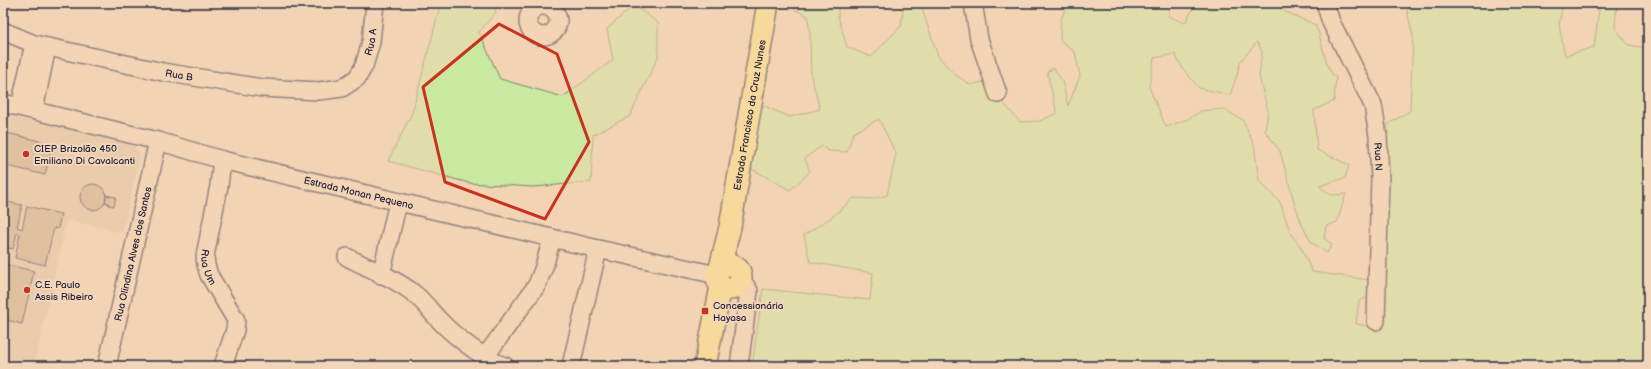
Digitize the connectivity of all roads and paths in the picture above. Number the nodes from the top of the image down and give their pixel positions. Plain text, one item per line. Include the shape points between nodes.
1 (375, 3) edge
2 (768, 3) edge
3 (973, 3) edge
4 (1325, 3) edge
5 (3, 32) edge
6 (41, 45) junction
7 (357, 78) joint
8 (998, 94) dead end
9 (3, 102) edge
10 (27, 108) junction
11 (158, 141) junction
12 (222, 160) junction
13 (398, 202) junction
14 (552, 238) junction
15 (598, 249) junction
16 (347, 257) dead end
17 (381, 275) junction
18 (728, 277) junction
19 (1376, 321) dead end
20 (485, 357) junction
21 (108, 366) edge
22 (223, 366) edge
23 (505, 366) edge
24 (571, 366) edge
25 (705, 366) edge
26 (718, 366) edge
27 (739, 366) edge

1 - 7 street, Rua A via 371,42 364,66
2 - 18 main road, Estrada Francisco da Cruz Nunes via 730,227
3 - 8 street via 979,39
4 - 19 street, Rua N via 1331,22 1373,106 1378,136 1380,179
5 - 6 street, Rua B
6 - 7 street, Rua B via 163,72 262,88 319,91 342,88
6 - 10 street
9 - 10 street, Estrada Monan Pequeno
10 - 11 street, Estrada Monan Pequeno
11 - 12 street, Estrada Monan Pequeno
11 - 21 street, Rua Olindina Alves dos Santos
12 - 13 street, Estrada Monan Pequeno
12 - 22 street, Rua Um via 205,256 210,275 236,320
13 - 14 street, Estrada Monan Pequeno
13 - 17 street
14 - 15 street, Estrada Monan Pequeno
14 - 20 street via 537,285
15 - 18 street, Estrada Monan Pequeno
15 - 24 street
16 - 17 street
17 - 20 street via 418,296 441,322
18 - 25 main road, Estrada Francisco da Cruz Nunes
18 - 26 main road, Estrada Francisco da Cruz Nunes
18 - 27 street via 749,291
20 - 23 street

